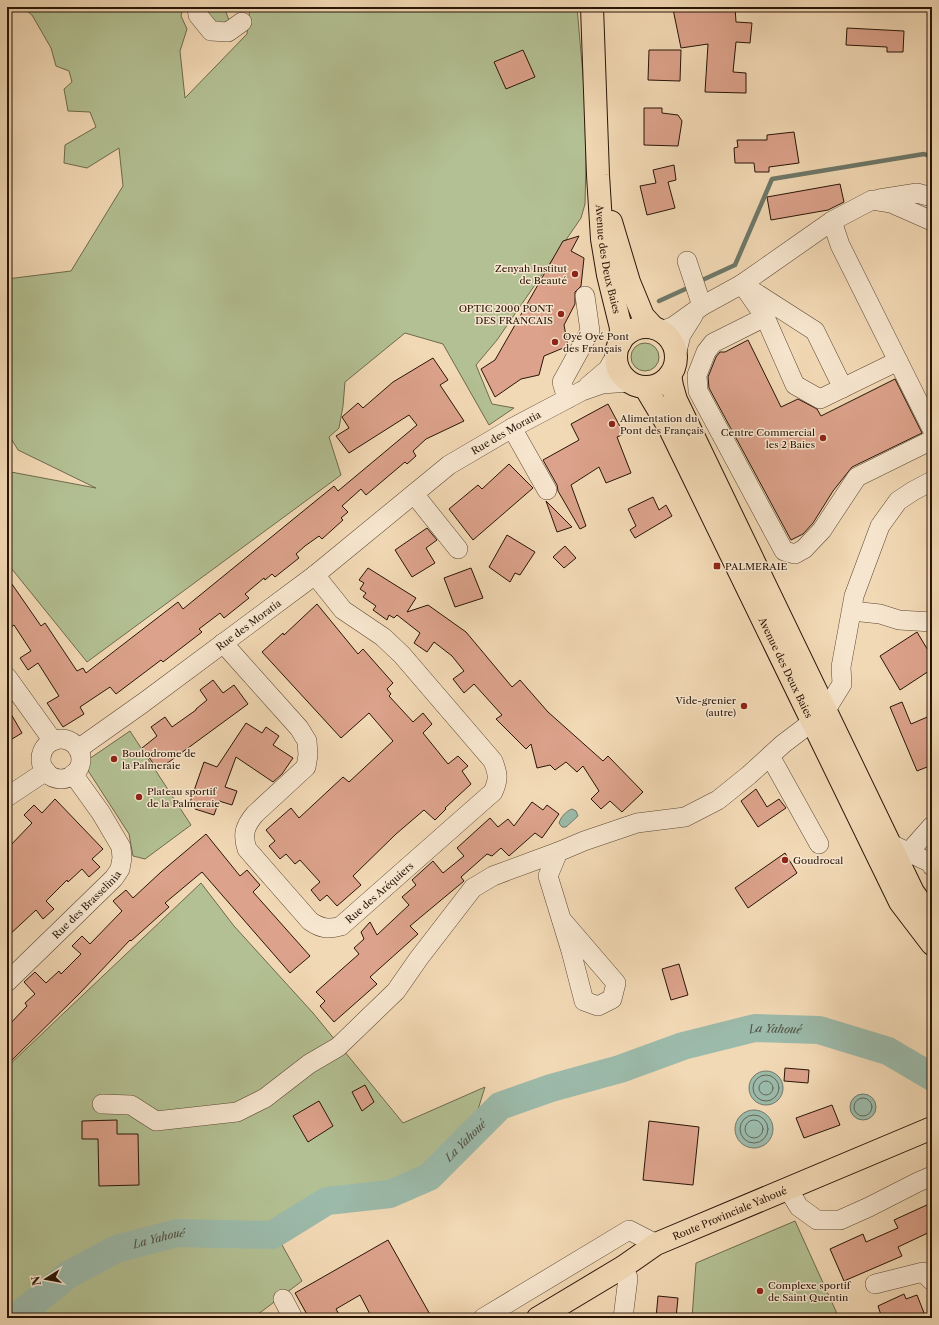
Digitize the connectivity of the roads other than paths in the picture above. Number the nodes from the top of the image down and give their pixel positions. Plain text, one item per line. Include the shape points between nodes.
1 (197, 7) edge
2 (592, 7) edge
3 (595, 7) edge
4 (242, 22) dead end
5 (598, 175) junction
6 (932, 198) edge
7 (872, 200) junction
8 (832, 221) junction
9 (932, 221) edge
10 (687, 261) dead end
11 (742, 284) junction
12 (585, 296) dead end
13 (697, 296) junction
14 (765, 318) junction
15 (658, 330) junction
16 (618, 349) junction
17 (898, 361) junction
18 (673, 365) junction
19 (637, 385) junction
20 (843, 388) junction
21 (574, 395) junction
22 (512, 428) junction
23 (932, 429) edge
24 (932, 440) edge
25 (932, 481) edge
26 (547, 490) dead end
27 (414, 494) junction
28 (458, 549) dead end
29 (315, 575) junction
30 (852, 611) junction
31 (932, 622) edge
32 (223, 643) junction
33 (7, 677) edge
34 (818, 715) junction
35 (52, 741) junction
36 (78, 749) junction
37 (770, 756) junction
38 (46, 771) junction
39 (73, 774) junction
40 (7, 797) edge
41 (932, 826) edge
42 (819, 844) dead end
43 (899, 848) junction
44 (558, 852) junction
45 (932, 866) edge
46 (561, 919) dead end
47 (932, 919) edge
48 (932, 944) edge
49 (7, 982) edge
50 (102, 1104) dead end
51 (932, 1128) edge
52 (932, 1176) edge
53 (788, 1189) junction
54 (656, 1244) junction
55 (623, 1267) junction
56 (932, 1282) edge
57 (875, 1284) dead end
58 (283, 1299) dead end
59 (293, 1318) edge
60 (483, 1318) edge
61 (538, 1318) edge
62 (623, 1318) edge

1 - 4 street via 198,14 211,31 228,32
2 - 3 street
2 - 5 main road, Avenue des Deux Baies
5 - 15 main road, Avenue des Deux Baies via 629,282 643,316
5 - 16 main road, Avenue des Deux Baies via 602,239 621,328
6 - 7 street via 917,193
7 - 8 street
7 - 9 street via 891,203
8 - 11 street
8 - 17 street via 840,245
10 - 13 street
11 - 13 street
11 - 14 street
11 - 20 street via 815,331
12 - 21 street via 590,331 562,382
13 - 15 street via 674,326
13 - 18 street
14 - 20 street via 795,385 820,399
14 - 24 street via 713,344 706,352 698,376 698,391 784,551 795,554 804,549 822,530 857,477
15 - 16 main road via 640,328 632,331 625,336
15 - 18 main road via 670,339 674,347
16 - 19 main road via 617,365 622,375
16 - 21 street, Rue des Moratia via 608,369
17 - 20 street
17 - 23 street
18 - 19 main road via 663,382 654,386
18 - 34 main road, Avenue des Deux Baies via 672,386 676,400
19 - 21 street, Rue des Moratia via 602,384
19 - 34 main road, Avenue des Deux Baies via 670,429
21 - 22 street, Rue des Moratia
22 - 26 street
22 - 27 street, Rue des Moratia via 449,466
25 - 30 street via 898,501 880,526 854,596
27 - 28 street
27 - 29 street, Rue des Moratia
29 - 32 street, Rue des Moratia
29 - 32 street, Rue des Aréquiers via 343,610 383,637 402,655 493,761 497,772 497,783 493,792 341,926 323,928 310,921 247,849 244,839 249,821 306,767 307,741 299,728
30 - 31 street via 880,614 899,620
30 - 34 street via 841,667 842,684 829,705
32 - 36 street, Rue des Moratia
33 - 35 street
34 - 37 street
34 - 43 main road, Avenue des Deux Baies
34 - 48 main road, Avenue des Deux Baies via 900,902
35 - 36 street via 64,739
35 - 38 street via 42,754
36 - 39 street via 81,760
37 - 42 street
37 - 44 street via 718,800 685,817 637,823 584,840
38 - 39 street via 56,778
38 - 40 street
39 - 49 street, Rue des Brasselinia via 121,847 120,869 114,878
41 - 43 street
43 - 45 street via 931,863
43 - 47 main road, Avenue des Deux Baies via 913,892
44 - 46 street via 548,876
44 - 50 street via 493,876 473,888 396,992 338,1047 309,1064 265,1098 237,1112 156,1121 131,1105
51 - 53 main road, Route Provinciale Yahoué
52 - 53 street via 840,1220 817,1220 799,1207
53 - 54 main road, Route Provinciale Yahoué
54 - 55 main road, Route Provinciale Yahoué
54 - 60 street via 629,1230
55 - 61 main road, Route Provinciale Yahoué
55 - 62 street via 628,1278
56 - 57 street via 923,1272
58 - 59 street

